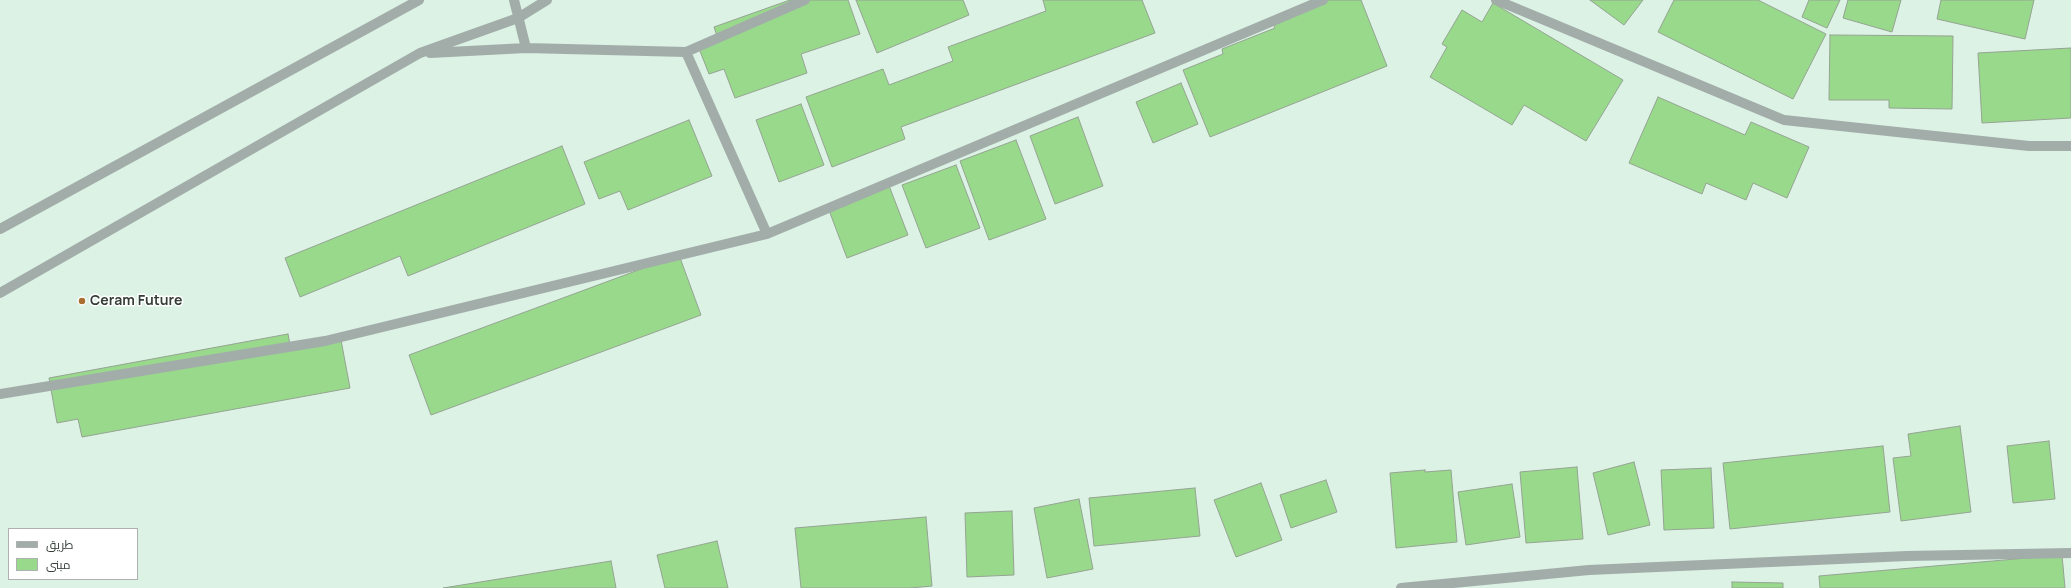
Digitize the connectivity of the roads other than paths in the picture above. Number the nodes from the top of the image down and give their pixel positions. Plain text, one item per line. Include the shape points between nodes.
1 (419, 0) edge
2 (514, 0) edge
3 (546, 0) edge
4 (805, 0) edge
5 (1323, 0) edge
6 (1496, 0) edge
7 (518, 18) junction
8 (526, 48) junction
9 (686, 52) junction
10 (420, 53) junction
11 (2071, 146) edge
12 (0, 229) edge
13 (767, 234) junction
14 (0, 293) edge
15 (0, 394) edge
16 (2071, 553) edge
17 (1401, 588) edge

1 - 12 street
2 - 7 street
3 - 7 street
4 - 9 street
5 - 13 street
6 - 11 street via 1784,120 2029,146
7 - 8 street
7 - 10 street
8 - 9 street
8 - 10 street
9 - 13 street
10 - 14 street
13 - 15 street via 325,341
16 - 17 street via 1908,556 1588,570

